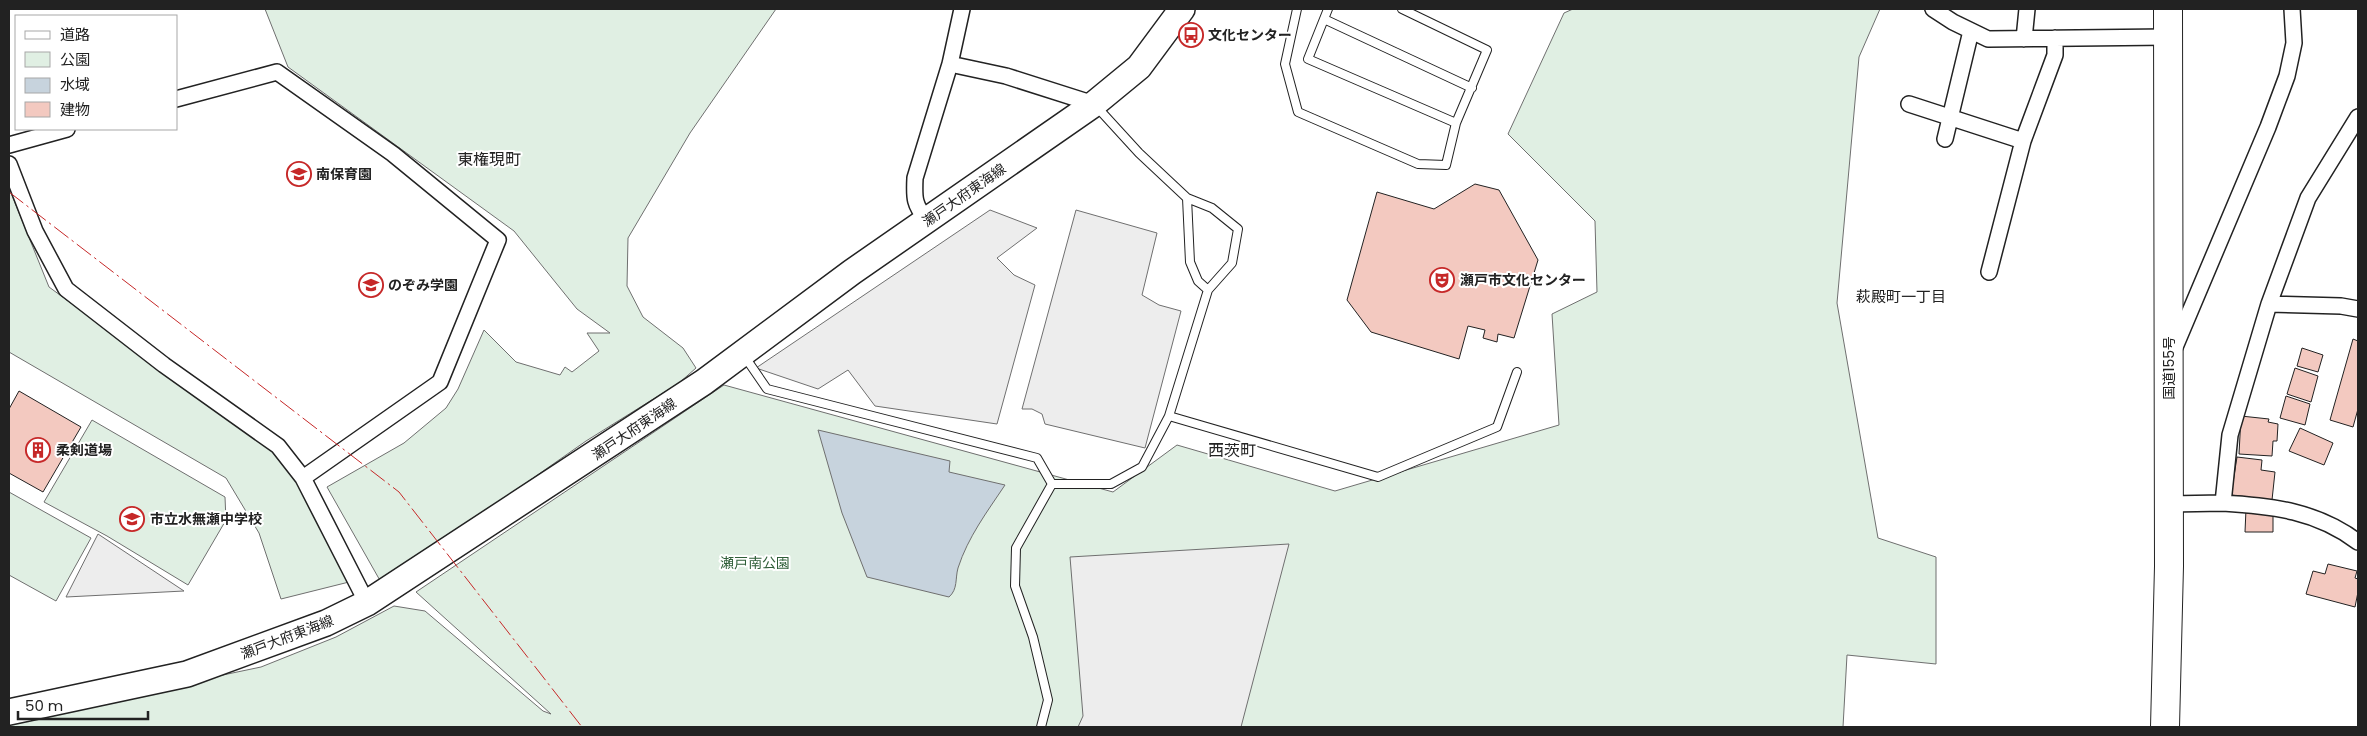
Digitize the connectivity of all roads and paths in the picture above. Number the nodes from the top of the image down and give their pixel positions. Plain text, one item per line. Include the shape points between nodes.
1 (962, 9) edge
2 (1182, 9) edge
3 (1297, 9) edge
4 (1328, 9) edge
5 (1402, 9) edge
6 (1933, 9) edge
7 (2027, 9) edge
8 (2168, 9) edge
9 (2292, 9) edge
10 (1324, 19) junction
11 (1971, 31) junction
12 (2168, 37) junction
13 (2055, 38) junction
14 (2024, 39) junction
15 (950, 64) junction
16 (1472, 88) junction
17 (178, 98) edge
18 (1094, 104) junction
19 (1909, 104) dead end
20 (1950, 117) junction
21 (2358, 117) edge
22 (1456, 124) junction
23 (63, 130) edge
24 (1945, 139) dead end
25 (2023, 141) junction
26 (9, 144) edge
27 (9, 164) edge
28 (1188, 198) junction
29 (927, 220) junction
30 (1989, 272) dead end
31 (1208, 290) junction
32 (2269, 304) junction
33 (2358, 309) edge
34 (743, 354) junction
35 (2169, 360) junction
36 (1517, 372) dead end
37 (1169, 416) junction
38 (303, 478) junction
39 (1052, 484) junction
40 (2223, 503) junction
41 (2169, 504) junction
42 (2358, 542) edge
43 (368, 603) junction
44 (9, 712) edge
45 (1041, 727) edge
46 (2165, 727) edge

1 - 15 street
2 - 18 main road, 瀬戸大府東海線 via 1139,67
3 - 22 lane via 1285,64 1298,112 1418,164 1446,165
4 - 10 lane
5 - 16 lane via 1487,50
6 - 11 street
7 - 14 street
8 - 12 highway, 国道155号
9 - 35 street via 2294,43 2287,76
10 - 16 lane
10 - 22 lane via 1308,59
11 - 14 street via 1988,39
11 - 20 street
12 - 13 street
12 - 35 highway, 国道155号
13 - 14 street
13 - 25 street via 2055,55
15 - 18 street via 1006,76
15 - 29 street via 915,178 917,208
16 - 22 lane
17 - 38 street via 277,72 393,154 498,240 440,382
18 - 28 lane via 1139,153
18 - 29 main road, 瀬戸大府東海線
19 - 20 street
20 - 24 street
20 - 25 street
21 - 32 street via 2308,198
23 - 26 street
25 - 30 street
27 - 38 street via 35,231 66,289 164,365 278,446
28 - 31 lane via 1190,262 1198,281
28 - 31 lane via 1212,208 1238,230 1232,264
29 - 34 main road, 瀬戸大府東海線
31 - 37 lane
32 - 33 street
32 - 40 street via 2230,435
34 - 39 lane via 767,389 1036,458
34 - 43 main road, 瀬戸大府東海線
35 - 41 highway, 国道155号
36 - 37 lane via 1497,427 1378,477
37 - 39 lane via 1142,467 1111,484
38 - 43 street
39 - 45 lane via 1016,548 1015,586 1033,637 1048,700
40 - 41 street
40 - 42 street via 2263,505 2300,512
41 - 46 highway, 国道155号
43 - 44 main road, 瀬戸大府東海線 via 326,623 187,674

